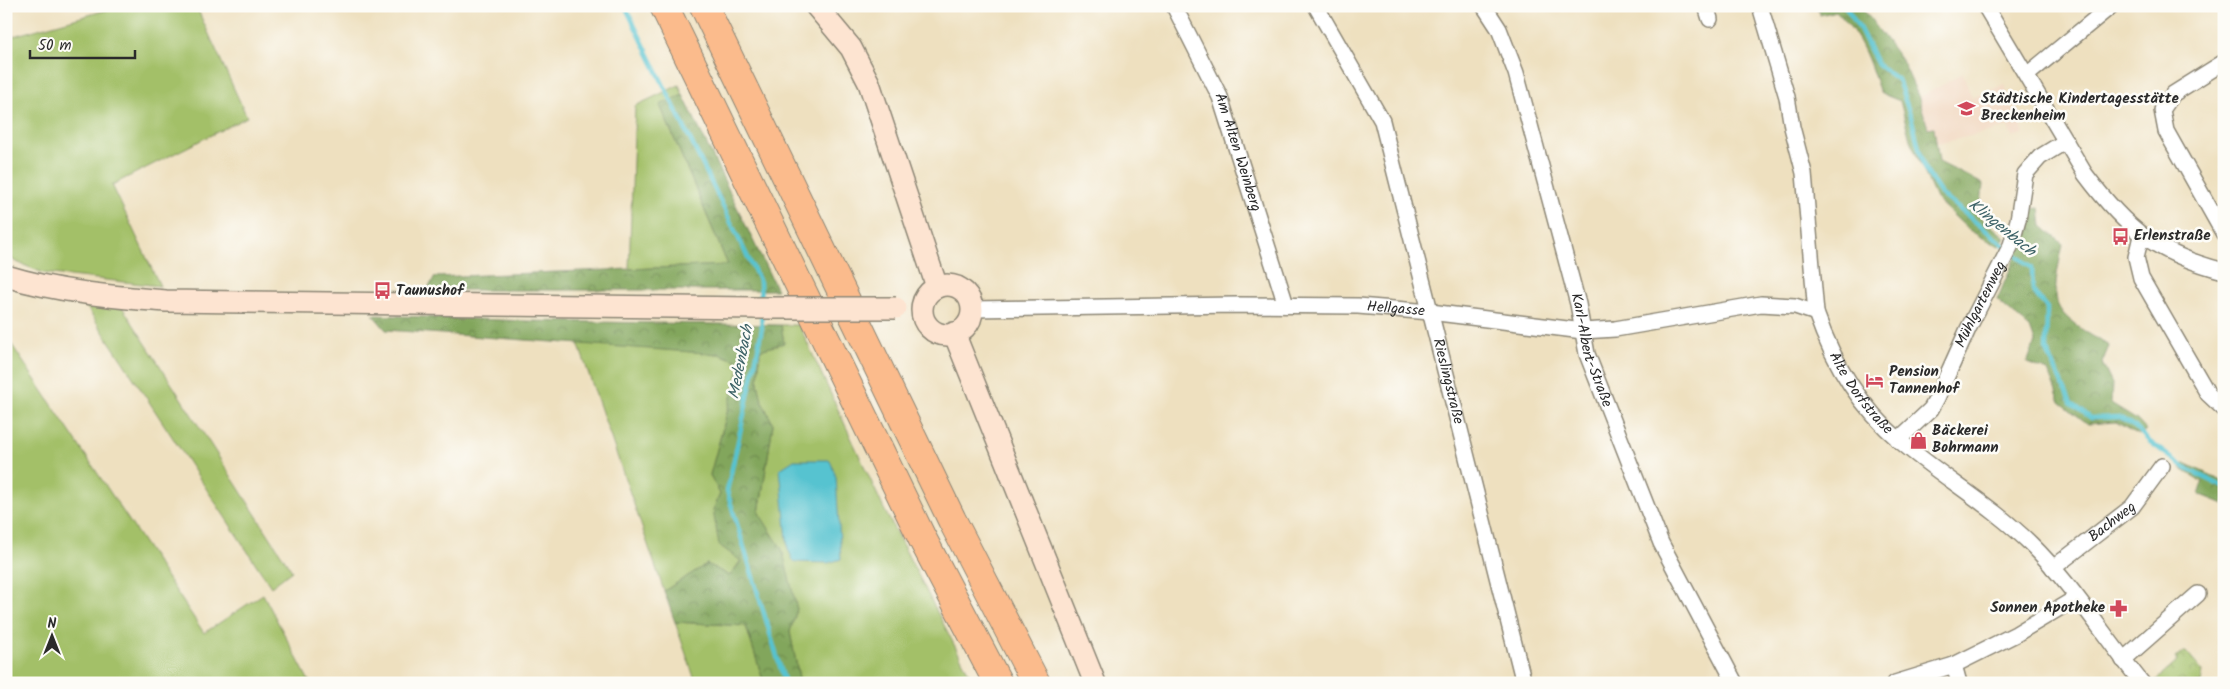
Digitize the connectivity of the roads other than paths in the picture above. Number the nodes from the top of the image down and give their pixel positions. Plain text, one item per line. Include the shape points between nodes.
1 (664, 6) edge
2 (704, 6) edge
3 (816, 6) edge
4 (1174, 6) edge
5 (1316, 6) edge
6 (1484, 6) edge
7 (1760, 6) edge
8 (1985, 6) edge
9 (2111, 6) edge
10 (2224, 62) edge
11 (2027, 75) junction
12 (2066, 142) junction
13 (2224, 234) edge
14 (2141, 236) junction
15 (2224, 271) edge
16 (6, 276) edge
17 (937, 287) junction
18 (1286, 305) junction
19 (922, 309) junction
20 (971, 309) junction
21 (1430, 312) junction
22 (1816, 313) junction
23 (1583, 331) junction
24 (954, 333) junction
25 (2224, 409) edge
26 (1898, 440) junction
27 (2162, 466) dead end
28 (2053, 568) junction
29 (2198, 594) dead end
30 (2076, 598) junction
31 (2123, 660) junction
32 (1954, 665) junction
33 (998, 683) edge
34 (1036, 683) edge
35 (1095, 683) edge
36 (1524, 683) edge
37 (1735, 683) edge
38 (1895, 683) edge
39 (1959, 683) edge
40 (2142, 683) edge

1 - 33 highway via 918,529
2 - 34 highway via 952,520
3 - 17 main road via 850,48 868,83
4 - 18 street, Am Alten Weinberg via 1220,97
5 - 21 street, Rieslingstraße via 1382,121
6 - 23 street, Karl-Albert-Straße via 1499,30 1516,73
7 - 22 street, Alte Dorfstraße via 1787,97 1804,173
8 - 11 street
9 - 11 street
10 - 13 street via 2173,94 2162,110 2166,131
11 - 12 street
12 - 14 street via 2103,197
12 - 26 street, Mühlgartenweg via 2040,157 2025,174 2018,220 2009,249 1931,409
14 - 15 street via 2174,255
14 - 25 street via 2136,257 2141,278 2208,394
16 - 19 main road, bridge via 119,298 166,301
17 - 19 main road via 926,296
17 - 20 main road via 957,287 967,296
18 - 20 street, Hellgasse
18 - 21 street, Hellgasse
19 - 24 main road via 925,322 935,331
20 - 24 main road via 967,324
21 - 23 street, Hellgasse
21 - 36 street, Rieslingstraße
22 - 23 street, Hellgasse via 1785,304 1761,304 1615,329
22 - 26 street, Alte Dorfstraße via 1843,373 1868,409
23 - 37 street, Karl-Albert-Straße via 1587,354 1661,543
24 - 35 main road
26 - 28 street, Alte Dorfstraße via 2010,524
27 - 28 street, Bachweg via 2132,506
28 - 30 street, Alte Dorfstraße
29 - 31 street
30 - 31 street, Alte Dorfstraße
30 - 32 street via 2016,634
31 - 40 street, Alte Dorfstraße
32 - 38 street
32 - 39 street

